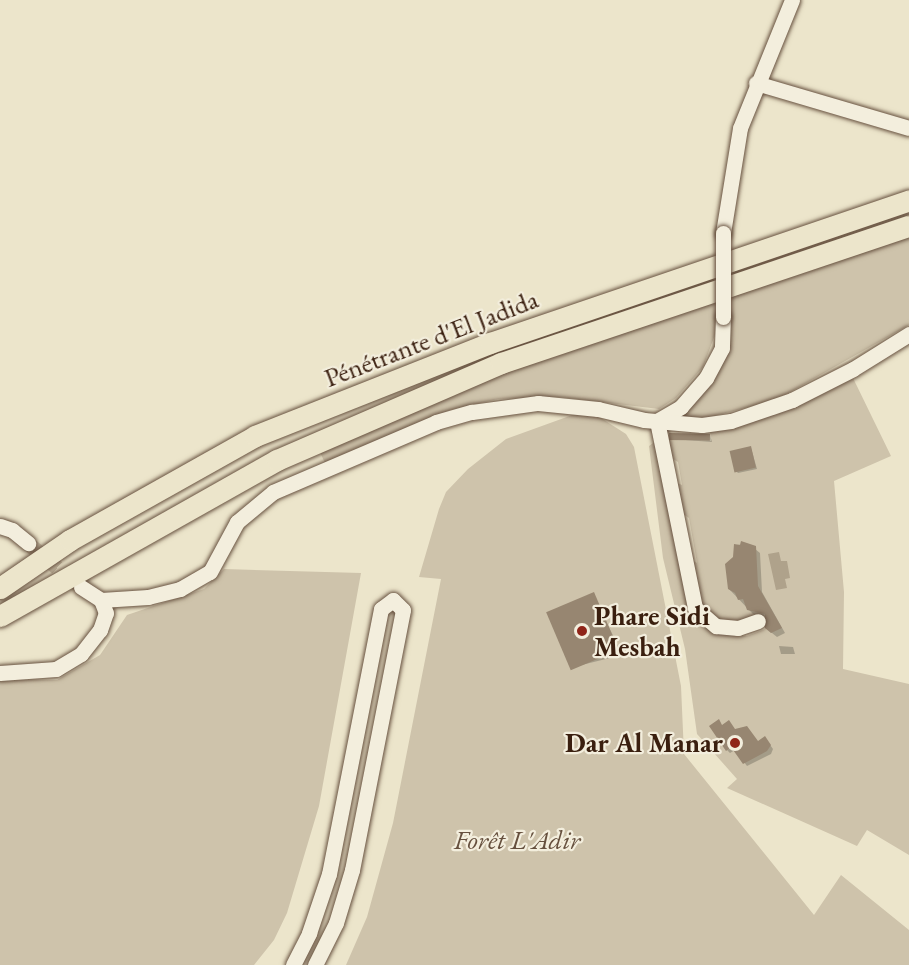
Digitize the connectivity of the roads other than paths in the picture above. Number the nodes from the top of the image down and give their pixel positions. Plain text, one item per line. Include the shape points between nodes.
1 (792, 0) edge
2 (756, 83) junction
3 (909, 128) edge
4 (909, 200) edge
5 (909, 226) edge
6 (909, 334) edge
7 (657, 421) junction
8 (0, 526) edge
9 (28, 543) tunnel mouth
10 (81, 587) tunnel mouth
11 (0, 588) edge
12 (101, 600) junction
13 (0, 616) edge
14 (758, 621) dead end
15 (0, 673) edge
16 (293, 965) edge
17 (315, 965) edge

1 - 2 street
2 - 3 street
2 - 7 street, bridge via 736,142 723,233 722,348 706,378 681,407
4 - 11 highway, Pénétrante d'El Jadida via 490,343 255,436 70,540
5 - 13 highway, Pénétrante d'El Jadida via 501,363 277,460
6 - 7 street via 853,369 761,411 702,425
7 - 12 street via 598,409 538,403 472,412 436,422 273,492 237,522 210,572 180,588 148,597
7 - 14 street via 695,608 716,626 738,628
8 - 9 street
10 - 12 street
12 - 15 street via 106,613 100,630 81,654 56,669
16 - 17 street via 309,933 329,874 381,609 393,600 403,610 352,870 336,923

